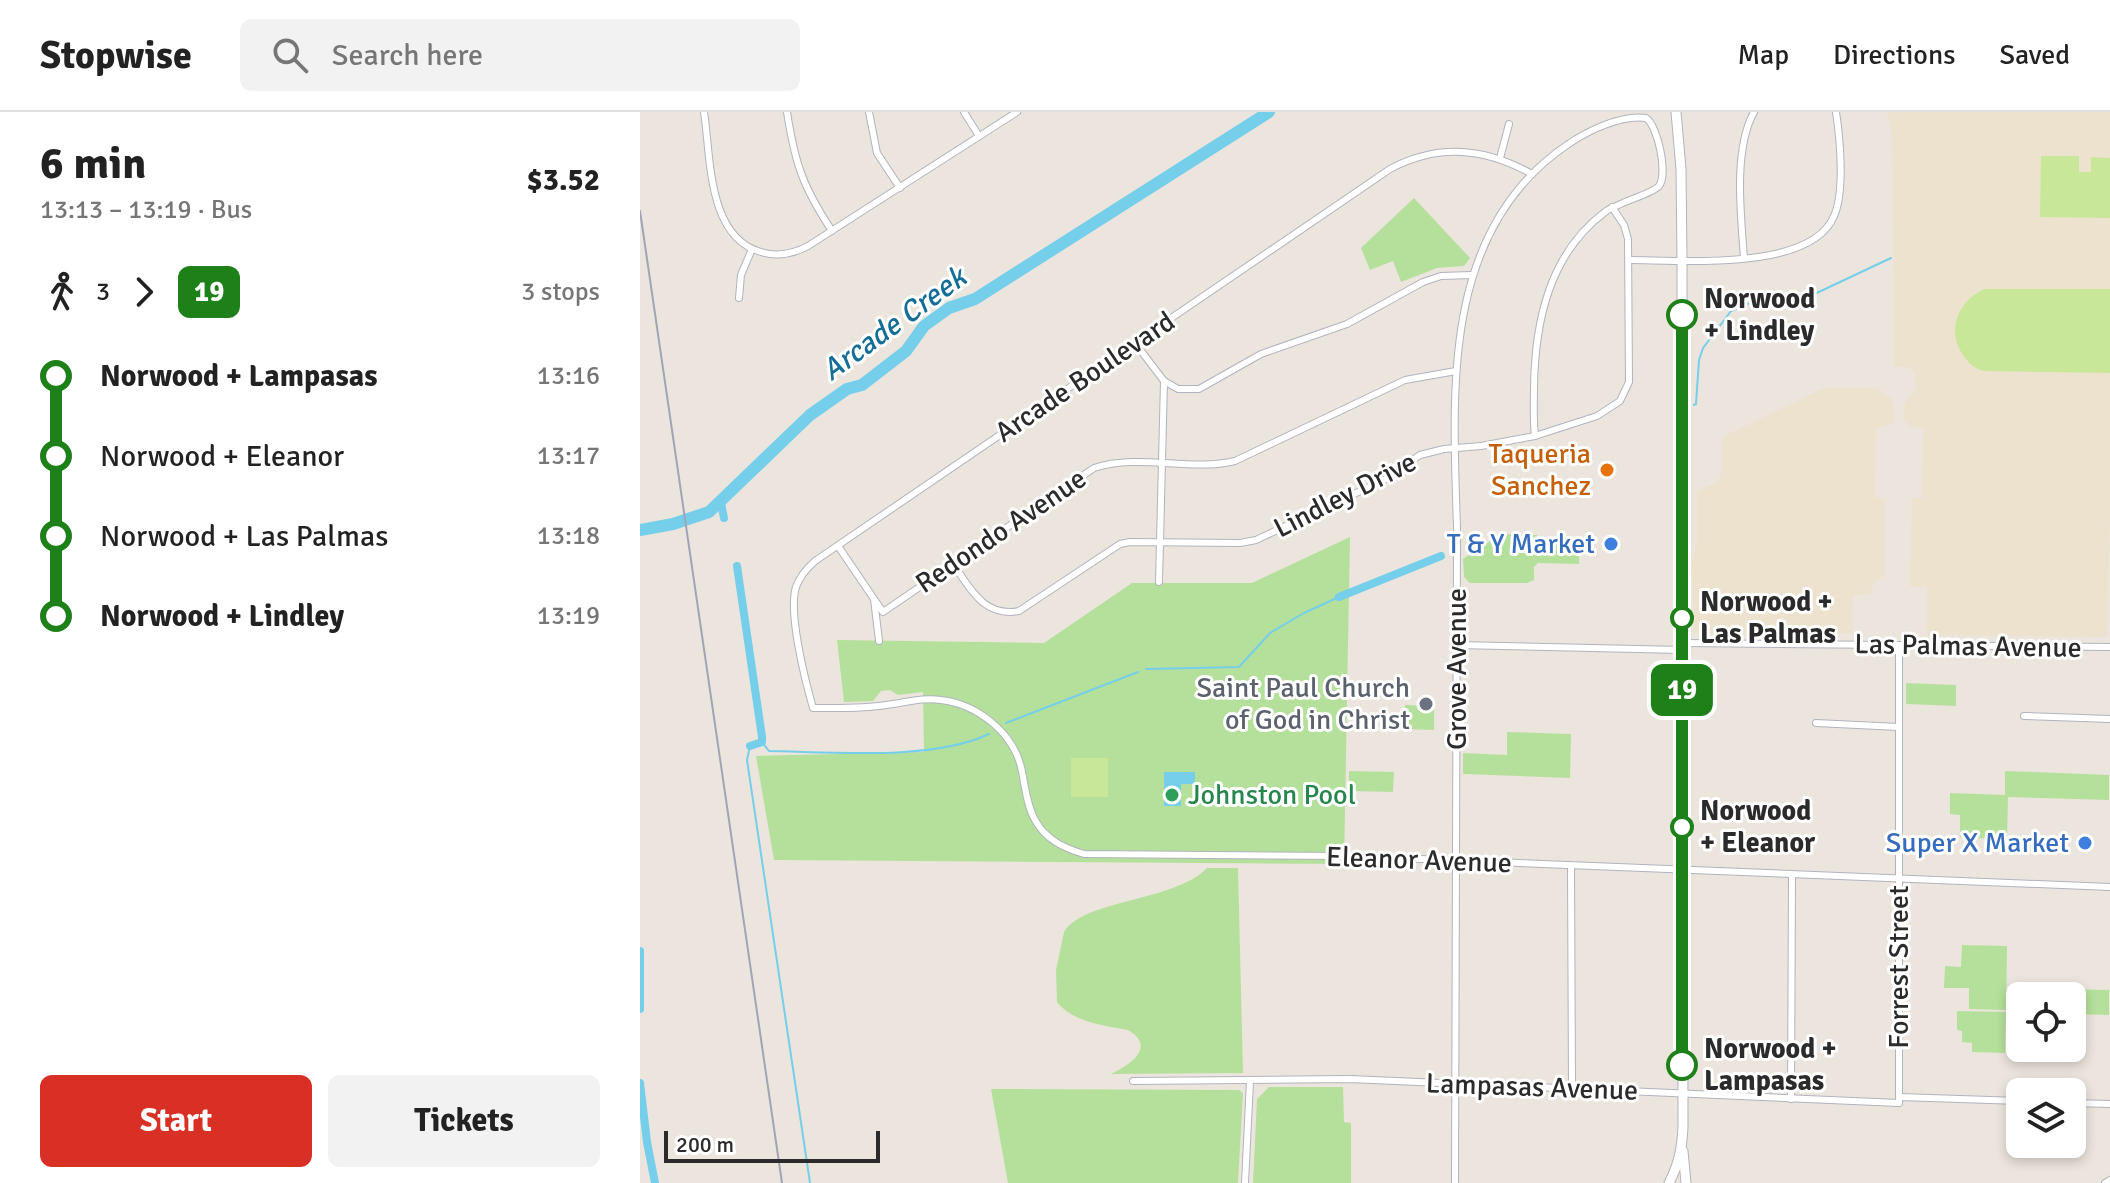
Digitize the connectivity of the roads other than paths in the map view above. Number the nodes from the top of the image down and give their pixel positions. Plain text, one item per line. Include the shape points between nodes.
1 (704, 112) edge
2 (787, 112) edge
3 (869, 112) edge
4 (964, 112) edge
5 (1017, 112) edge
6 (1676, 112) edge
7 (1754, 112) edge
8 (1836, 112) edge
9 (1509, 124) dead end
10 (979, 136) junction
11 (1500, 158) junction
12 (1532, 174) junction
13 (900, 188) junction
14 (1612, 207) junction
15 (832, 231) junction
16 (752, 249) junction
17 (1744, 258) junction
18 (1629, 260) junction
19 (1682, 260) junction
20 (1472, 275) junction
21 (739, 298) dead end
22 (1135, 343) junction
23 (1456, 371) junction
24 (1164, 381) junction
25 (1535, 436) junction
26 (1455, 448) junction
27 (1160, 463) junction
28 (1160, 542) junction
29 (838, 546) junction
30 (953, 564) junction
31 (1159, 582) dead end
32 (874, 599) junction
33 (879, 641) dead end
34 (1457, 645) junction
35 (1899, 645) junction
36 (1682, 646) junction
37 (2110, 647) edge
38 (813, 708) joint
39 (2024, 716) dead end
40 (2110, 719) edge
41 (1816, 723) dead end
42 (1899, 727) junction
43 (1456, 861) junction
44 (1571, 866) junction
45 (1682, 871) junction
46 (1792, 876) junction
47 (1899, 880) junction
48 (2110, 887) edge
49 (1133, 1081) dead end
50 (1250, 1081) junction
51 (1456, 1084) junction
52 (1572, 1089) junction
53 (1682, 1094) junction
54 (1899, 1097) junction
55 (1791, 1099) junction
56 (2006, 1101) edge
57 (2086, 1103) edge
58 (2110, 1104) edge
59 (1683, 1141) junction
60 (2110, 1180) edge
61 (1245, 1183) edge
62 (1455, 1183) edge
63 (1669, 1183) edge
64 (1686, 1183) edge
65 (2105, 1183) edge

1 - 16 street via 720,214 734,237
2 - 15 street via 799,174
3 - 13 street via 877,153
4 - 10 street
5 - 10 street
6 - 19 main road
7 - 17 street via 1740,183
8 - 17 street via 1839,196 1830,224 1799,248
9 - 11 street
10 - 13 street
11 - 12 street, Arcade Boulevard
11 - 22 street, Arcade Boulevard via 1454,151 1402,163
12 - 14 street via 1588,133 1643,117 1655,126 1661,183 1654,191
12 - 20 street, Grove Avenue via 1494,226
13 - 15 street
14 - 18 street, Lindley Drive via 1626,229
14 - 25 street via 1568,253 1544,302 1535,356
15 - 16 street via 794,253
16 - 21 street
17 - 19 street
18 - 19 street
18 - 25 street, Lindley Drive via 1629,382 1624,397 1597,416
19 - 36 main road
20 - 23 street, Grove Avenue via 1460,322
20 - 24 street via 1423,282 1347,324 1261,354 1199,389 1178,389
22 - 24 street
22 - 29 street, Arcade Boulevard
23 - 26 street, Grove Avenue
23 - 27 street, Redondo Avenue via 1405,380 1235,461
24 - 27 street
25 - 26 street, Lindley Drive
26 - 28 street, Lindley Drive via 1420,455 1386,479 1256,540
26 - 34 street, Grove Avenue
27 - 28 street
27 - 30 street, Redondo Avenue via 1115,462 1094,468
28 - 30 street, Lindley Drive via 1115,546 1029,607 1014,612 983,604
28 - 31 street
29 - 32 street
29 - 38 street, Arcade Boulevard via 807,568 794,595
30 - 32 street, Redondo Avenue via 883,612
32 - 33 street
34 - 36 street, Las Palmas Avenue
34 - 43 street, Grove Avenue
35 - 36 street, Las Palmas Avenue
35 - 37 street, Las Palmas Avenue
35 - 42 street, Forrest Street
36 - 45 main road
38 - 43 street, Eleanor Avenue via 940,699 980,714 1011,744 1035,820 1064,848 1084,854
39 - 40 street
41 - 42 street
42 - 47 street, Forrest Street
43 - 44 street, Eleanor Avenue
43 - 51 street, Grove Avenue
44 - 45 street, Eleanor Avenue
44 - 52 street
45 - 46 street, Eleanor Avenue
45 - 53 main road
46 - 47 street, Eleanor Avenue
46 - 55 street
47 - 48 street, Eleanor Avenue
47 - 54 street, Forrest Street
49 - 50 street, Lampasas Avenue
50 - 51 street, Lampasas Avenue
50 - 61 street
51 - 52 street, Lampasas Avenue
51 - 62 street, Grove Avenue
52 - 53 street, Lampasas Avenue
53 - 55 street, Lampasas Avenue
53 - 59 main road
54 - 55 street, Lampasas Avenue via 1899,1103
54 - 56 street, Lampasas Avenue
57 - 58 street
59 - 63 main road
59 - 64 main road
60 - 65 street

